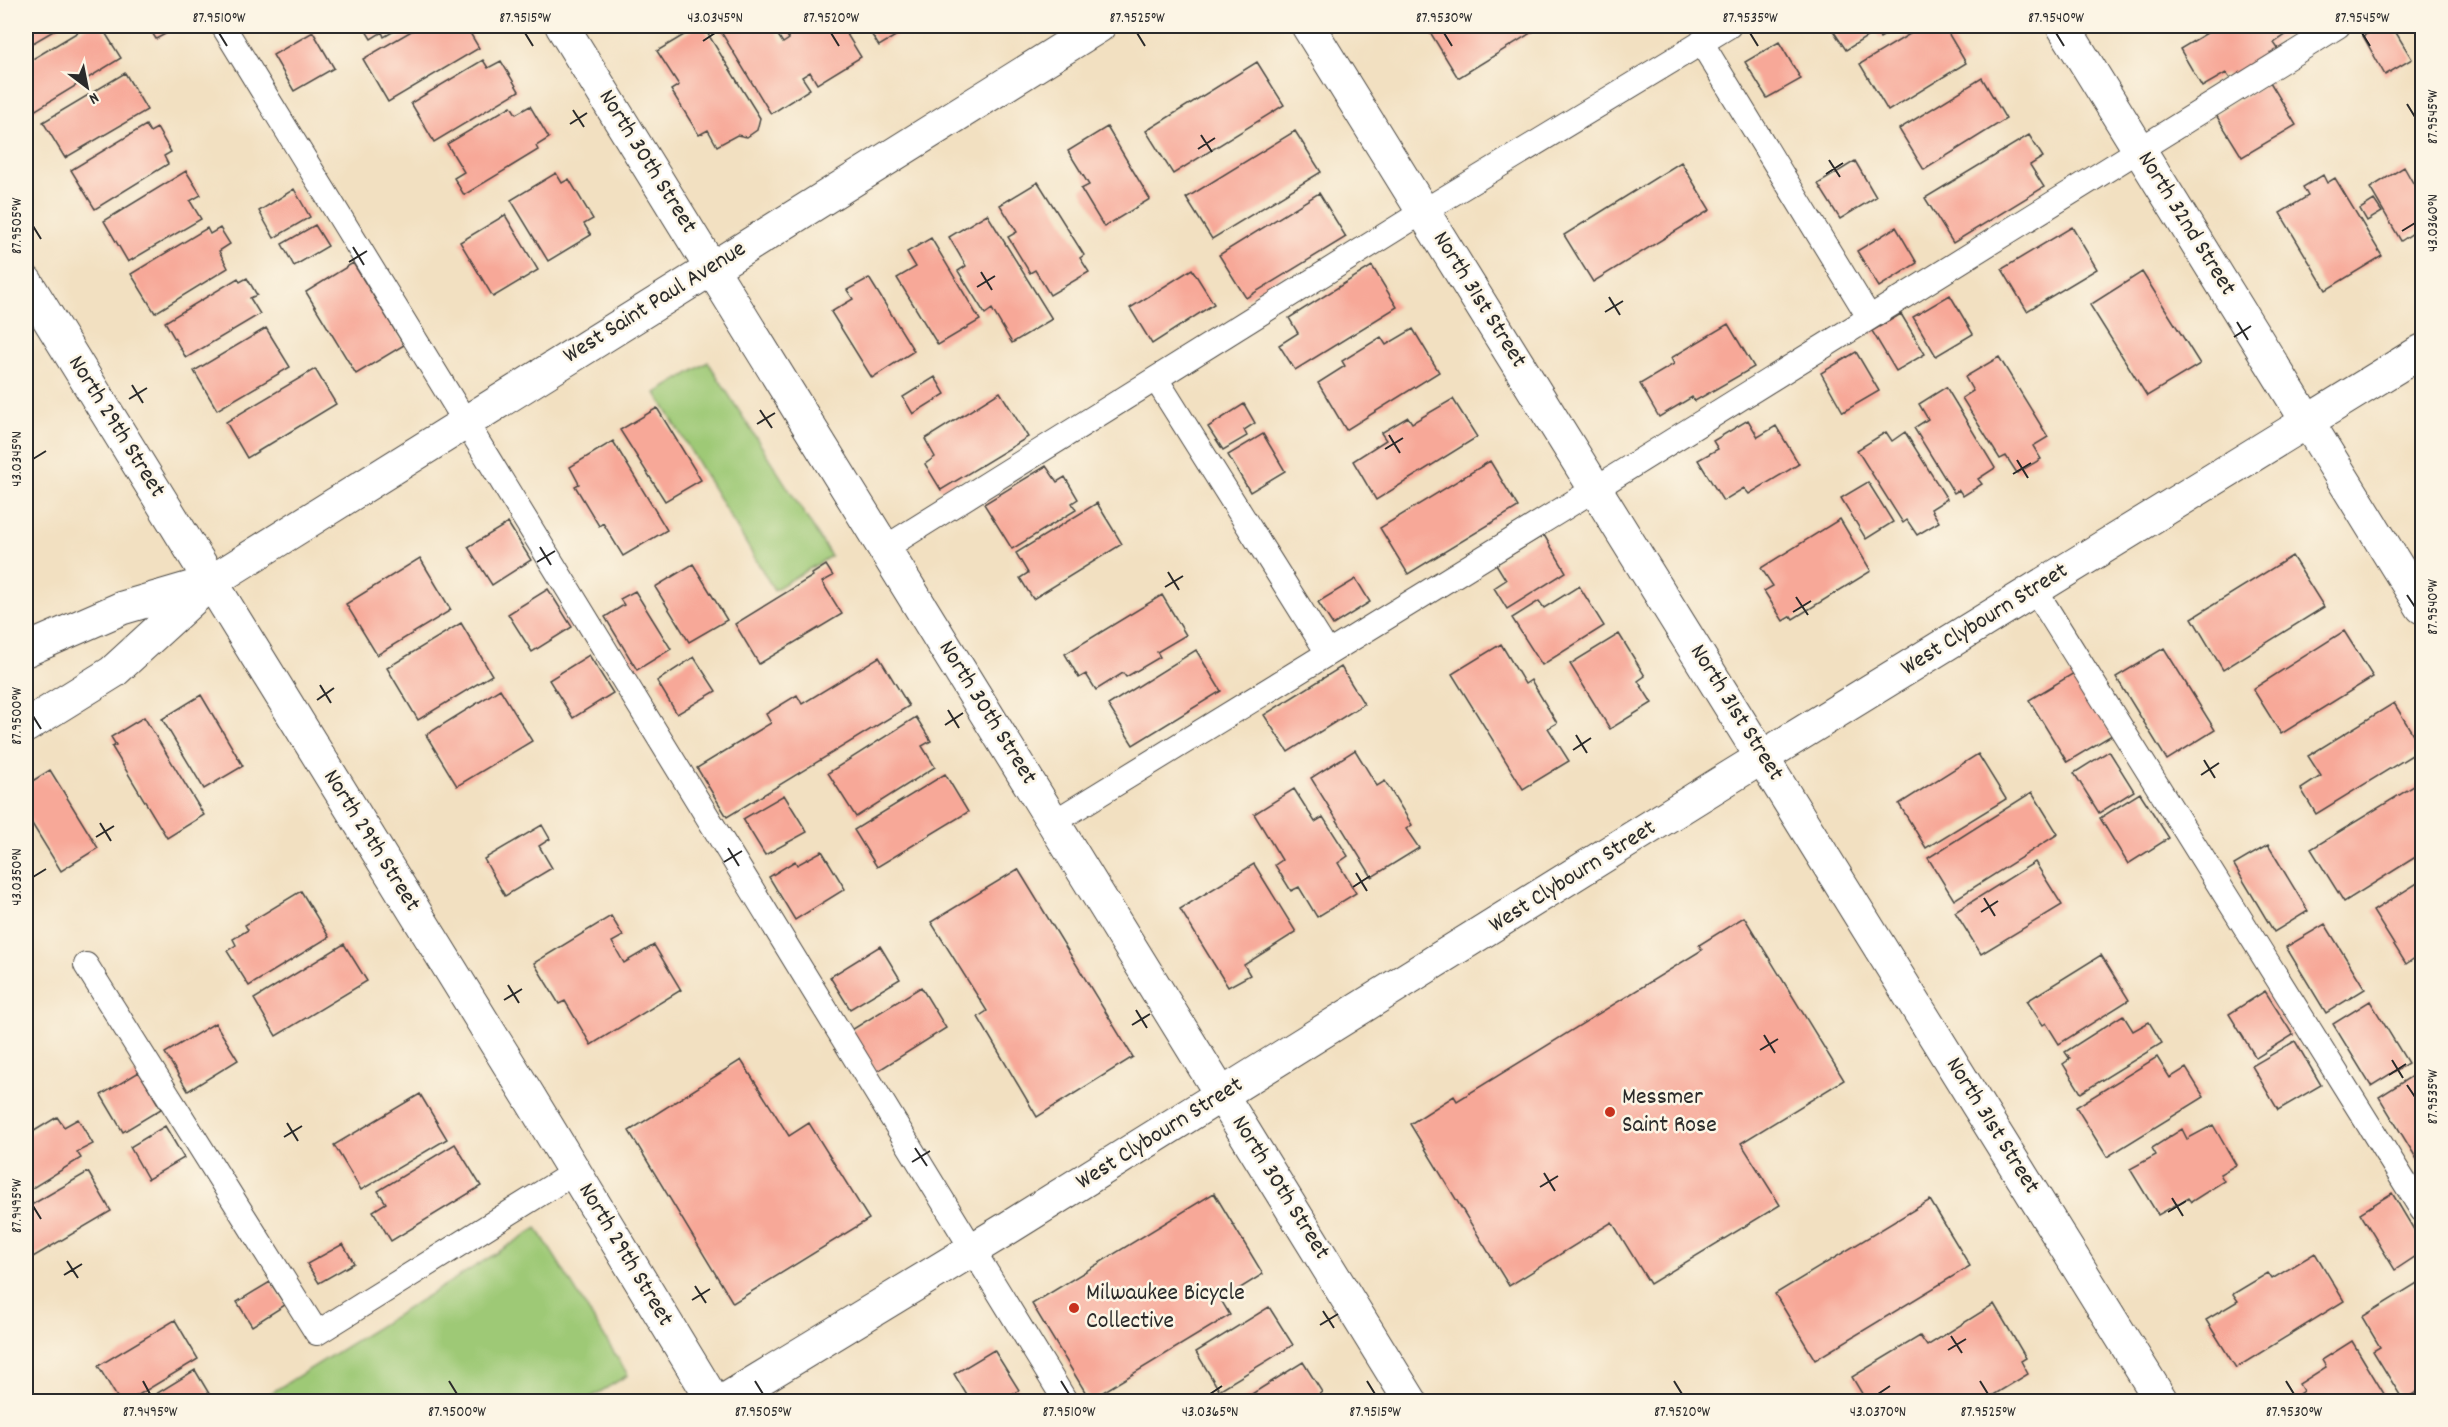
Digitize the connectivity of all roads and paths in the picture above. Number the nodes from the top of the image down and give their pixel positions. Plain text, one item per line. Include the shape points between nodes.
1 (223, 26) edge
2 (562, 26) edge
3 (1099, 26) edge
4 (1308, 26) edge
5 (1729, 26) edge
6 (2063, 26) edge
7 (2338, 26) edge
8 (1701, 42) junction
9 (2139, 149) junction
10 (1424, 211) junction
11 (712, 267) junction
12 (26, 282) edge
13 (1869, 317) junction
14 (2422, 351) edge
15 (1156, 379) junction
16 (466, 422) junction
17 (2307, 422) junction
18 (1596, 488) junction
19 (885, 548) junction
20 (211, 582) junction
21 (2035, 590) junction
22 (2422, 607) edge
23 (26, 650) edge
24 (1328, 653) junction
25 (26, 726) edge
26 (1763, 757) junction
27 (1054, 822) junction
28 (86, 965) dead end
29 (1222, 1095) junction
30 (575, 1172) junction
31 (2422, 1210) edge
32 (972, 1249) junction
33 (714, 1401) edge
34 (722, 1401) edge
35 (1066, 1401) edge
36 (1411, 1401) edge
37 (2163, 1401) edge

1 - 16 lane
2 - 11 street, North 30th Street
3 - 11 street, West Saint Paul Avenue
4 - 10 street, North 31st Street
5 - 8 lane
6 - 9 street, North 32nd Street
7 - 9 lane
8 - 10 lane
8 - 13 lane
9 - 13 lane
9 - 17 street, North 32nd Street
10 - 15 lane
10 - 18 street, North 31st Street
11 - 16 street, West Saint Paul Avenue
11 - 19 street, North 30th Street
12 - 20 street, North 29th Street
13 - 18 lane
14 - 17 street, West Clybourn Street
15 - 19 lane
15 - 24 lane
16 - 20 street, West Saint Paul Avenue
16 - 32 lane
17 - 21 street, West Clybourn Street
17 - 22 street, North 32nd Street
18 - 24 lane
18 - 26 street, North 31st Street
19 - 27 street, North 30th Street
20 - 23 street, West Saint Paul Avenue via 122,608
20 - 25 street, West Saint Paul Avenue via 113,672
20 - 30 street, North 29th Street
21 - 26 street, West Clybourn Street
21 - 31 lane
24 - 27 lane
26 - 29 street, West Clybourn Street
26 - 37 street, North 31st Street
27 - 29 street, North 30th Street
28 - 30 lane via 317,1333
29 - 32 street, West Clybourn Street
29 - 36 street, North 30th Street
30 - 33 street, North 29th Street
32 - 34 street, West Clybourn Street
32 - 35 lane

